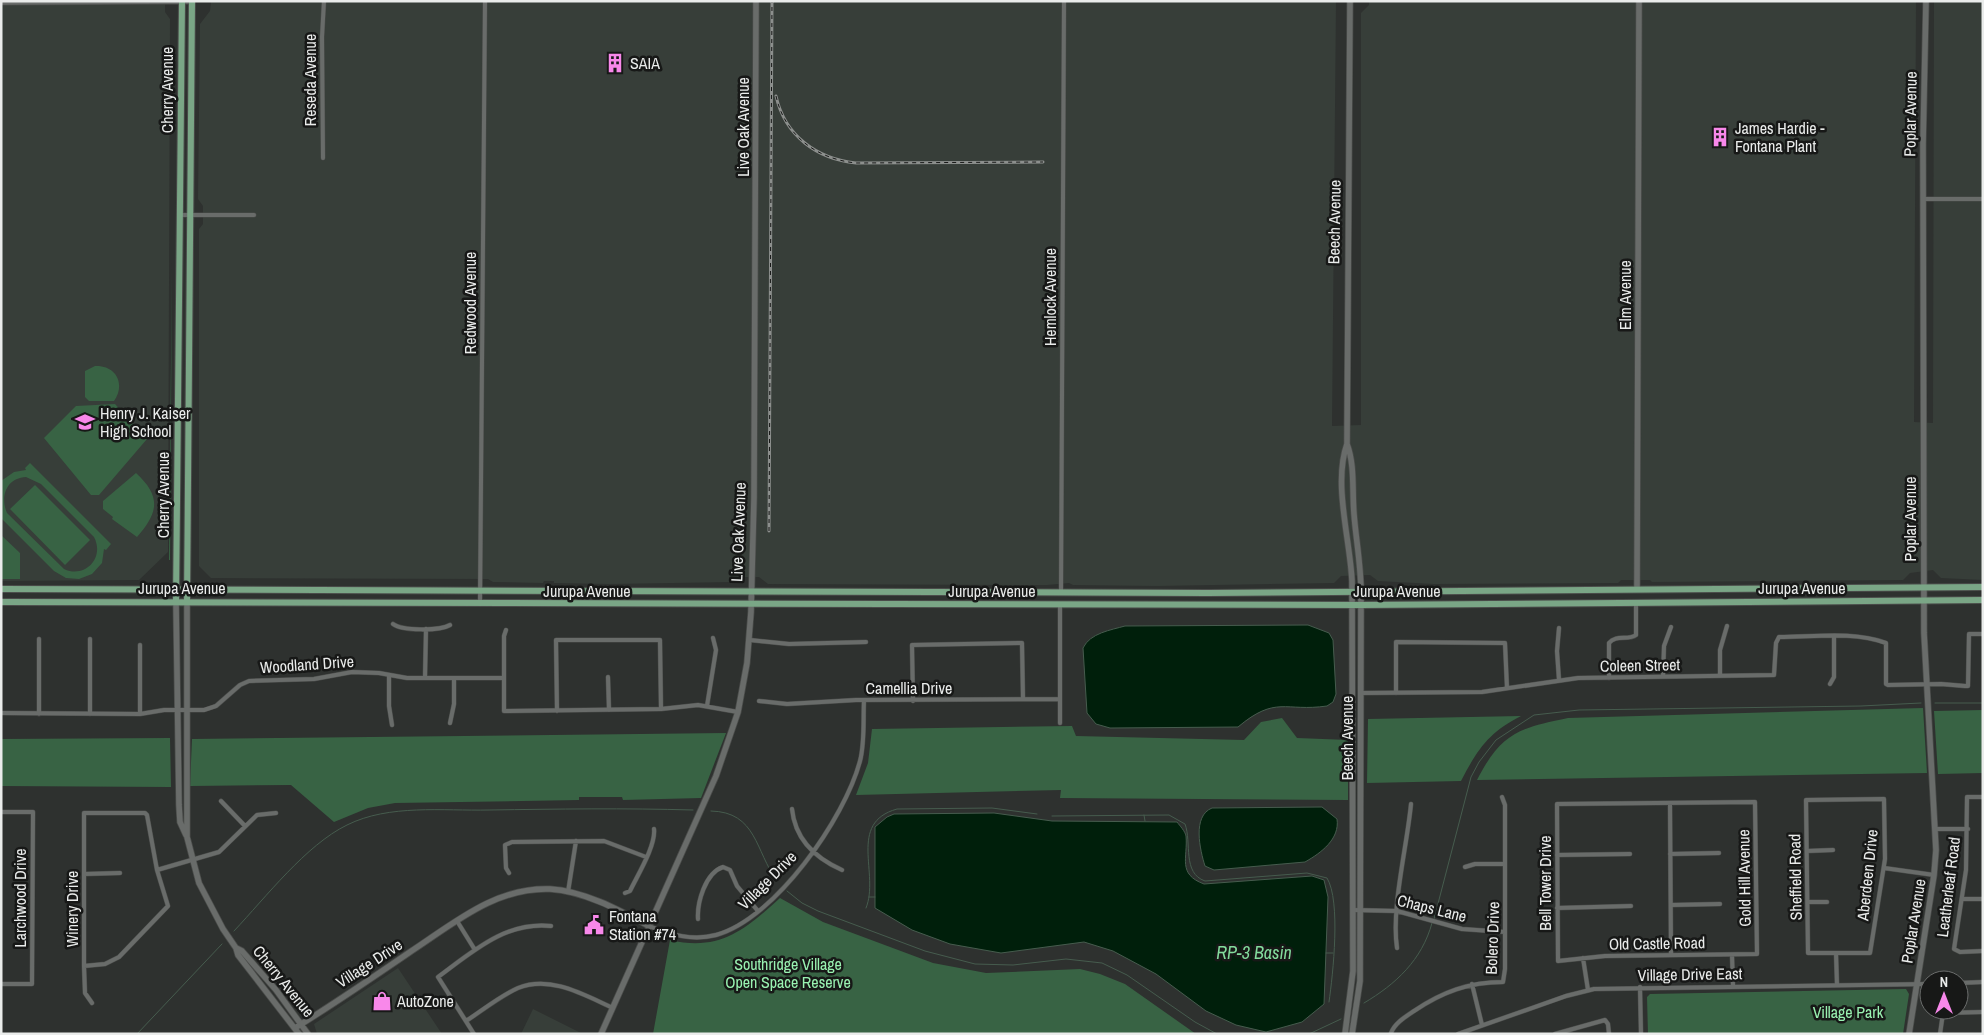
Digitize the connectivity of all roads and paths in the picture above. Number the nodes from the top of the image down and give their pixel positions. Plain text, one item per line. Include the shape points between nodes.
1 (182, 1) edge
2 (191, 1) edge
3 (324, 1) edge
4 (485, 1) edge
5 (756, 1) edge
6 (1064, 1) edge
7 (1350, 1) edge
8 (1639, 1) edge
9 (1926, 1) edge
10 (1, 2) edge
11 (323, 158) dead end
12 (1923, 199) junction
13 (1983, 199) edge
14 (181, 215) junction
15 (190, 215) junction
16 (254, 215) dead end
17 (1347, 444) junction
18 (1925, 588) junction
19 (1983, 588) edge
20 (1, 589) edge
21 (1637, 589) junction
22 (176, 590) junction
23 (187, 590) junction
24 (481, 591) junction
25 (750, 592) junction
26 (1352, 592) junction
27 (1361, 592) junction
28 (1061, 593) junction
29 (1983, 600) edge
30 (1925, 601) junction
31 (1, 602) edge
32 (176, 602) junction
33 (187, 602) junction
34 (1636, 603) junction
35 (751, 604) junction
36 (480, 605) junction
37 (1060, 605) junction
38 (1352, 605) junction
39 (1361, 605) junction
40 (393, 624) dead end
41 (450, 625) dead end
42 (1727, 626) dead end
43 (1671, 627) dead end
44 (1559, 628) dead end
45 (426, 629) junction
46 (506, 630) dead end
47 (1983, 634) edge
48 (1834, 636) junction
49 (713, 638) dead end
50 (39, 639) dead end
51 (90, 639) dead end
52 (750, 640) junction
53 (866, 642) dead end
54 (140, 645) dead end
55 (389, 675) junction
56 (1720, 676) junction
57 (608, 677) dead end
58 (1663, 677) junction
59 (425, 678) junction
60 (454, 678) junction
61 (504, 678) junction
62 (1609, 678) junction
63 (1559, 680) junction
64 (1830, 684) dead end
65 (1927, 684) junction
66 (1507, 688) junction
67 (1360, 693) junction
68 (1396, 693) junction
69 (1060, 698) junction
70 (1024, 699) junction
71 (759, 700) dead end
72 (864, 700) junction
73 (913, 701) junction
74 (707, 706) junction
75 (661, 709) junction
76 (177, 710) junction
77 (609, 710) junction
78 (186, 711) junction
79 (557, 711) junction
80 (738, 712) junction
81 (1, 713) edge
82 (39, 714) junction
83 (90, 714) junction
84 (140, 714) junction
85 (450, 723) dead end
86 (1060, 723) dead end
87 (392, 726) dead end
88 (1502, 797) dead end
89 (1983, 797) edge
90 (1884, 799) joint
91 (222, 801) dead end
92 (1670, 803) junction
93 (1411, 804) dead end
94 (792, 809) dead end
95 (1, 812) edge
96 (276, 813) dead end
97 (245, 826) junction
98 (654, 829) dead end
99 (1935, 829) junction
100 (1968, 829) junction
101 (187, 837) junction
102 (576, 841) junction
103 (1833, 850) dead end
104 (1807, 851) junction
105 (814, 852) junction
106 (1719, 853) dead end
107 (1630, 854) dead end
108 (1670, 854) junction
109 (1557, 855) junction
110 (646, 857) junction
111 (192, 861) junction
112 (1505, 864) junction
113 (1466, 867) dead end
114 (1884, 868) junction
115 (157, 870) junction
116 (842, 870) dead end
117 (509, 873) dead end
118 (84, 874) junction
119 (120, 874) dead end
120 (1934, 875) junction
121 (568, 892) junction
122 (625, 893) dead end
123 (1962, 898) junction
124 (1983, 899) edge
125 (1808, 902) junction
126 (1827, 902) dead end
127 (1720, 904) dead end
128 (1671, 905) junction
129 (1631, 906) dead end
130 (1557, 908) junction
131 (1353, 910) junction
132 (1361, 910) junction
133 (758, 911) junction
134 (1397, 911) junction
135 (698, 919) dead end
136 (457, 921) junction
137 (551, 926) dead end
138 (650, 926) junction
139 (1505, 932) junction
140 (236, 948) junction
141 (1398, 948) dead end
142 (475, 950) junction
143 (1983, 951) edge
144 (1836, 953) junction
145 (1757, 954) joint
146 (1672, 955) junction
147 (1732, 955) junction
148 (1584, 958) junction
149 (1558, 961) joint
150 (84, 966) junction
151 (1983, 982) edge
152 (1969, 983) edge
153 (1, 984) edge
154 (1472, 984) junction
155 (1917, 984) junction
156 (1836, 985) junction
157 (1733, 986) junction
158 (1640, 987) junction
159 (1588, 990) junction
160 (92, 1003) dead end
161 (613, 1008) junction
162 (1983, 1012) edge
163 (466, 1022) junction
164 (302, 1024) junction
165 (1482, 1025) junction
166 (297, 1031) edge
167 (1391, 1032) dead end
168 (308, 1034) edge
169 (474, 1034) edge
170 (601, 1034) edge
171 (1345, 1034) edge
172 (1352, 1034) edge
173 (1458, 1034) edge
174 (1555, 1034) edge
175 (1609, 1034) edge
176 (1640, 1034) edge
177 (1909, 1034) edge
178 (1940, 1034) edge

1 - 2 street
1 - 10 street
1 - 14 main road, Cherry Avenue
2 - 15 main road, Cherry Avenue
3 - 11 street, Reseda Avenue
4 - 24 street, Redwood Avenue
5 - 25 street, Live Oak Avenue via 754,498
6 - 28 street, Hemlock Avenue
7 - 17 street, Beech Avenue
8 - 21 street, Elm Avenue
9 - 12 street, Poplar Avenue
12 - 13 street
12 - 18 street, Poplar Avenue
14 - 15 street
14 - 22 main road, Cherry Avenue
15 - 16 street
15 - 23 main road, Cherry Avenue
17 - 26 street, Beech Avenue via 1342,456 1343,503 1351,554
17 - 27 street, Beech Avenue via 1352,456
18 - 19 main road, Jurupa Avenue
18 - 21 main road, Jurupa Avenue
18 - 30 street, Poplar Avenue
20 - 22 main road, Jurupa Avenue
21 - 27 main road, Jurupa Avenue
22 - 23 main road, Jurupa Avenue
22 - 32 main road, Cherry Avenue
23 - 24 main road, Jurupa Avenue
23 - 33 main road, Cherry Avenue
24 - 25 main road, Jurupa Avenue
24 - 36 street, Redwood Avenue
25 - 28 main road, Jurupa Avenue
25 - 35 street, Live Oak Avenue
26 - 27 main road, Jurupa Avenue
26 - 28 main road, Jurupa Avenue
26 - 38 street, Beech Avenue
27 - 39 street, Beech Avenue
29 - 30 main road, Jurupa Avenue
30 - 34 main road, Jurupa Avenue
30 - 65 street, Poplar Avenue
31 - 32 main road, Jurupa Avenue
32 - 33 main road, Jurupa Avenue
32 - 76 street, Cherry Avenue
33 - 36 main road, Jurupa Avenue
33 - 78 street, Cherry Avenue
34 - 39 main road, Jurupa Avenue
34 - 62 street via 1636,635 1615,638 1609,643
35 - 36 main road, Jurupa Avenue
35 - 37 main road, Jurupa Avenue
35 - 52 street, Live Oak Avenue
37 - 38 main road, Jurupa Avenue
37 - 69 street
38 - 39 main road, Jurupa Avenue
38 - 131 street, Beech Avenue
39 - 67 street, Beech Avenue
40 - 45 street via 398,628
41 - 45 street via 444,629
42 - 56 street via 1720,650
43 - 58 street via 1664,646
44 - 63 street
45 - 59 street
46 - 61 street
47 - 65 street via 1968,634 1968,686
48 - 56 street, Coleen Street via 1779,637 1774,676
48 - 64 street via 1834,678
48 - 65 street, Coleen Street via 1864,637 1886,643 1886,684
49 - 74 street via 716,650
50 - 82 street
51 - 83 street
52 - 53 street via 789,644
52 - 80 street, Live Oak Avenue
54 - 84 street
55 - 59 street, Woodland Drive
55 - 78 street, Woodland Drive via 352,672 306,679 252,680 240,685 212,708
55 - 87 street
56 - 58 street, Coleen Street
57 - 77 street
58 - 62 street, Coleen Street
59 - 60 street, Woodland Drive
60 - 61 street, Woodland Drive
60 - 85 street
61 - 79 street via 504,711
62 - 63 street, Coleen Street
63 - 66 street, Coleen Street
65 - 99 street, Poplar Avenue
66 - 68 street, Coleen Street via 1476,692
66 - 68 street via 1505,643 1396,642
67 - 68 street, Coleen Street
67 - 132 street, Beech Avenue
69 - 70 street, Camellia Drive
69 - 86 street
70 - 73 street, Camellia Drive
70 - 73 street via 1022,643 912,645
71 - 72 street, Camellia Drive via 788,704
72 - 73 street, Camellia Drive
72 - 105 street, Village Drive via 859,766 837,815
74 - 75 street
74 - 80 street
75 - 77 street
75 - 79 street via 660,640 556,640
76 - 78 street, Woodland Drive
76 - 84 street, Woodland Drive
76 - 101 street, Cherry Avenue via 179,813
77 - 79 street
78 - 101 street, Cherry Avenue
80 - 138 street, Live Oak Avenue via 707,796
81 - 82 street, Woodland Drive
82 - 83 street, Woodland Drive
83 - 84 street, Woodland Drive
88 - 112 street, Bolero Drive via 1505,805
89 - 100 street, Leatherleaf Road via 1967,797
90 - 104 street, Sheffield Road via 1806,800
90 - 114 street, Aberdeen Drive
91 - 97 street
92 - 108 street
92 - 109 street, Bell Tower Drive via 1557,804
92 - 145 street, Gold Hill Avenue via 1755,802
93 - 134 street
94 - 105 street via 798,835
95 - 153 street, Larchwood Drive via 33,812 32,984
96 - 97 street via 261,814
97 - 111 street via 223,849
98 - 110 street
99 - 100 street
99 - 120 street, Poplar Avenue
100 - 123 street, Leatherleaf Road
101 - 111 street, Cherry Avenue
102 - 110 street via 611,842
102 - 117 street via 512,842 505,845
102 - 121 street
103 - 104 street
104 - 125 street, Sheffield Road
105 - 116 street
105 - 133 street, Village Drive
106 - 108 street
107 - 109 street
108 - 128 street
109 - 130 street, Bell Tower Drive
110 - 122 street via 630,891
111 - 115 street
111 - 140 street, Cherry Avenue via 199,883
112 - 113 street
112 - 139 street, Bolero Drive
114 - 120 street
114 - 144 street, Aberdeen Drive via 1870,953
115 - 118 street, Winery Drive via 145,812 84,813
115 - 150 street via 168,906 119,958 105,964
118 - 119 street
118 - 150 street, Winery Drive
120 - 155 street, Poplar Avenue
121 - 136 street, Village Drive via 539,889 509,894
121 - 138 street, Village Drive
123 - 124 street
123 - 143 street, Leatherleaf Road via 1954,949 1960,952
125 - 126 street
125 - 144 street, Sheffield Road via 1808,953
127 - 128 street
128 - 146 street
129 - 130 street
130 - 149 street, Bell Tower Drive
131 - 132 street, Chaps Lane
131 - 171 street, Beech Avenue via 1352,983
132 - 134 street, Chaps Lane
132 - 172 street, Beech Avenue via 1360,981
133 - 135 street via 737,886 730,870 723,867 717,870 703,890 697,910
133 - 138 street, Village Drive via 740,926 709,937 680,936
134 - 139 street, Chaps Lane via 1472,931
134 - 141 street
136 - 142 street
136 - 164 street, Village Drive
137 - 142 street via 529,925 503,932
138 - 161 street, Live Oak Avenue
139 - 154 street, Bolero Drive via 1503,982
140 - 164 street, Cherry Avenue via 276,990
140 - 166 street, Cherry Avenue
142 - 163 street via 438,976
144 - 156 street
145 - 147 street, Old Castle Road
146 - 147 street, Old Castle Road
146 - 148 street, Old Castle Road
147 - 157 street
148 - 149 street, Old Castle Road
148 - 159 street
150 - 160 street, Winery Drive via 85,993
151 - 152 street
154 - 165 street
154 - 167 street, Bolero Drive via 1426,1002 1395,1025
155 - 156 street, Village Drive East
155 - 177 street, Poplar Avenue
156 - 157 street, Village Drive East
157 - 158 street, Village Drive East
158 - 159 street, Village Drive East
158 - 176 street
159 - 165 street, Village Drive East
161 - 163 street via 567,988 539,984 513,991
161 - 170 street, Live Oak Avenue
162 - 178 street via 1943,1013
163 - 169 street
164 - 166 street, Village Drive
164 - 168 street, Cherry Avenue
165 - 173 street, Village Drive East
174 - 175 street via 1607,1021

